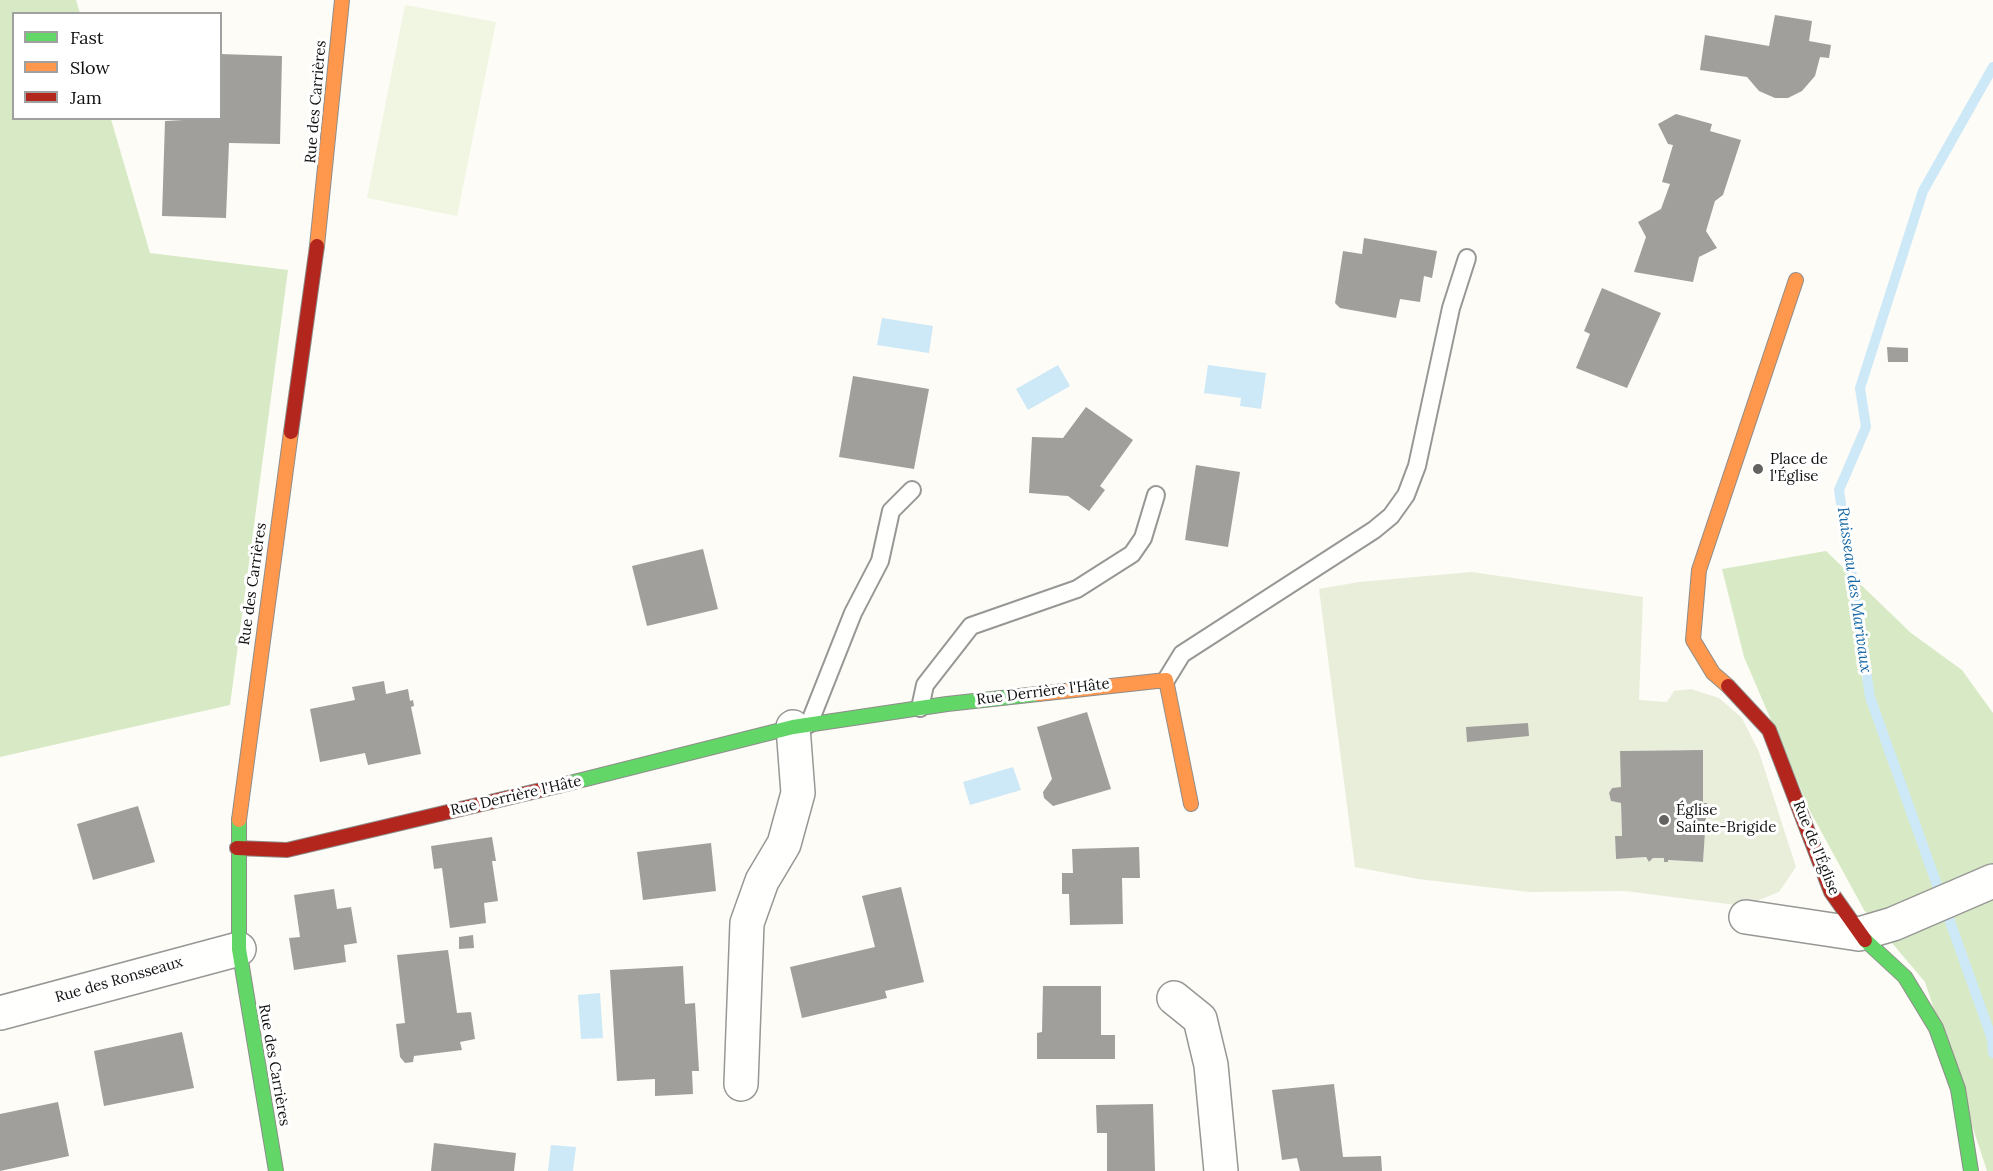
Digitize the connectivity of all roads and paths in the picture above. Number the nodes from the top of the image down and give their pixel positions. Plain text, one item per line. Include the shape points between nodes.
1 (342, 0) edge
2 (1467, 258) dead end
3 (1796, 280) dead end
4 (912, 490) dead end
5 (1156, 495) dead end
6 (1166, 680) junction
7 (921, 708) junction
8 (801, 726) junction
9 (1191, 804) dead end
10 (237, 848) junction
11 (1990, 883) edge
12 (1746, 917) dead end
13 (1859, 934) junction
14 (239, 949) junction
15 (1174, 998) dead end
16 (0, 1013) edge
17 (741, 1084) dead end
18 (276, 1171) edge
19 (1221, 1171) edge
20 (1971, 1171) edge

1 - 10 street, Rue des Carrières via 322,213 240,798
2 - 6 lane via 1451,308 1417,466 1406,495 1391,516 1374,530 1182,654
3 - 13 street, Rue de l'Église via 1699,570 1693,640 1713,673 1742,698 1769,730 1832,892
4 - 8 lane via 891,511 880,561
5 - 7 lane via 1143,538 1131,554 1077,589 971,626 925,685
6 - 7 street, Rue Derrière l'Hâte via 1104,684
6 - 9 street
7 - 8 street, Rue Derrière l'Hâte
8 - 10 street, Rue Derrière l'Hâte via 287,850
8 - 17 street via 798,793 784,844 762,881 747,922
10 - 14 street, Rue des Carrières
11 - 13 street via 1893,924
12 - 13 street
13 - 20 street, Rue de l'Église via 1905,977 1936,1028 1958,1089
14 - 16 street, Rue des Ronsseaux
14 - 18 street, Rue des Carrières
15 - 19 street via 1200,1019 1211,1065

